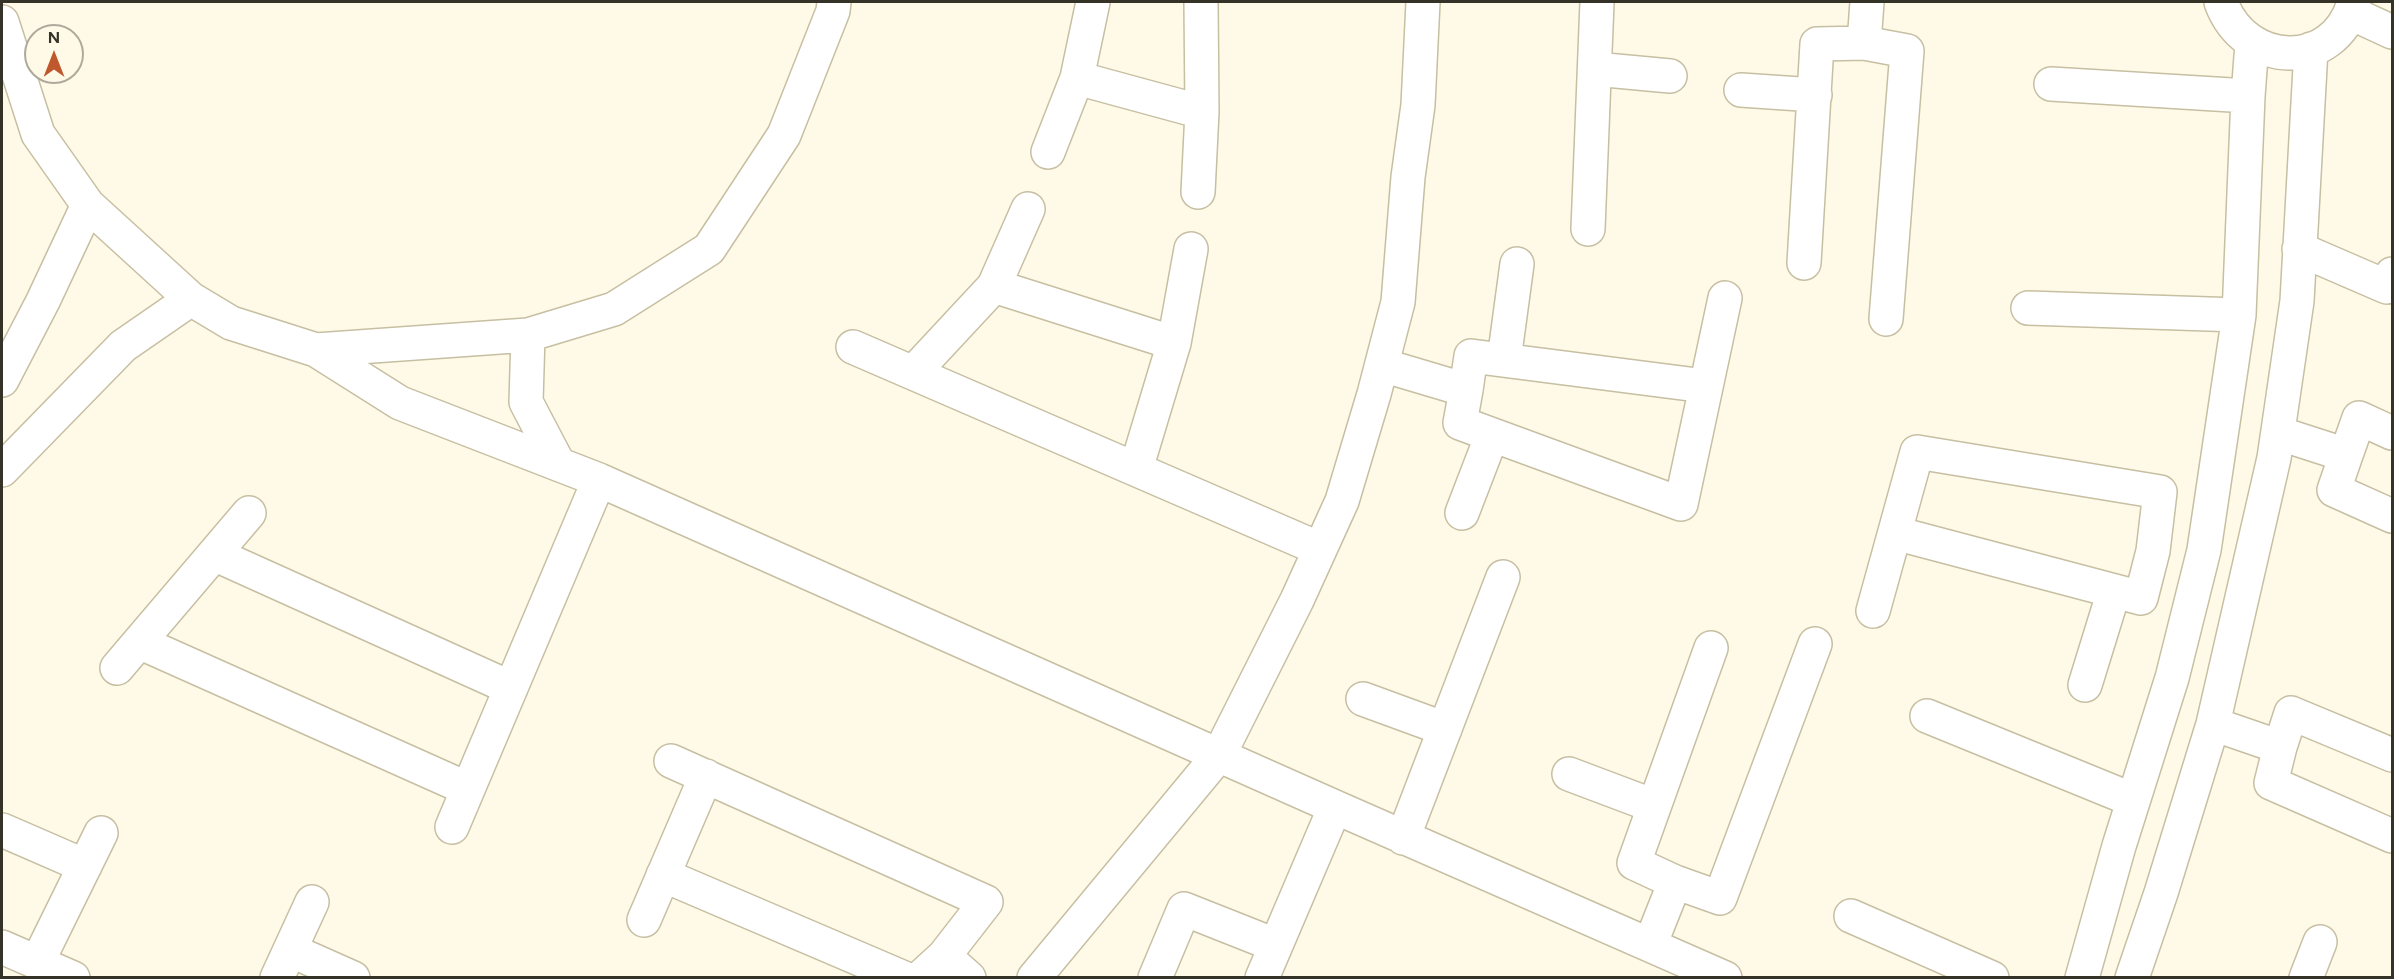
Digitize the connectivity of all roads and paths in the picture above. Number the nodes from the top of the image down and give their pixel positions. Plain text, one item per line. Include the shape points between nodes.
1 (834, 2) edge
2 (1093, 2) edge
3 (1201, 2) edge
4 (1423, 2) edge
5 (1597, 2) edge
6 (1867, 2) edge
7 (2221, 2) edge
8 (2353, 7) edge
9 (2, 22) edge
10 (2392, 32) edge
11 (1863, 43) junction
12 (2252, 43) junction
13 (2311, 49) junction
14 (1595, 69) junction
15 (1670, 76) dead end
16 (1077, 78) junction
17 (2051, 84) dead end
18 (1741, 90) dead end
19 (1815, 95) junction
20 (2248, 96) junction
21 (1202, 112) junction
22 (1048, 152) dead end
23 (1198, 192) dead end
24 (88, 205) junction
25 (1028, 209) dead end
26 (1588, 229) dead end
27 (1191, 249) dead end
28 (2299, 249) junction
29 (1804, 263) dead end
30 (1517, 264) dead end
31 (2392, 274) edge
32 (994, 286) junction
33 (1725, 298) dead end
34 (191, 299) junction
35 (2028, 308) dead end
36 (2239, 315) junction
37 (1886, 318) dead end
38 (528, 335) junction
39 (1174, 343) junction
40 (853, 347) dead end
41 (315, 350) junction
42 (1504, 360) junction
43 (1382, 365) junction
44 (913, 373) junction
45 (2, 380) edge
46 (1705, 386) junction
47 (1466, 390) junction
48 (2278, 433) junction
49 (2392, 433) edge
50 (1492, 435) junction
51 (2346, 455) junction
52 (558, 463) junction
53 (1136, 469) junction
54 (2, 470) edge
55 (598, 480) junction
56 (249, 513) dead end
57 (1462, 513) dead end
58 (2392, 516) edge
59 (1895, 533) junction
60 (1320, 549) junction
61 (2153, 551) junction
62 (214, 554) junction
63 (2202, 559) junction
64 (1503, 577) dead end
65 (2114, 591) junction
66 (1873, 611) dead end
67 (139, 642) junction
68 (1815, 644) dead end
69 (1711, 648) dead end
70 (117, 668) dead end
71 (2085, 685) dead end
72 (511, 688) junction
73 (1363, 699) dead end
74 (1927, 716) dead end
75 (2213, 724) junction
76 (1445, 729) junction
77 (2280, 747) junction
78 (1218, 755) junction
79 (2392, 755) edge
80 (671, 761) dead end
81 (1569, 774) dead end
82 (706, 776) junction
83 (468, 789) junction
84 (2133, 800) junction
85 (1654, 806) junction
86 (1335, 807) junction
87 (452, 827) dead end
88 (2, 830) edge
89 (101, 833) dead end
90 (2392, 836) edge
91 (1403, 837) junction
92 (85, 866) junction
93 (663, 875) junction
94 (1675, 882) junction
95 (312, 902) dead end
96 (1851, 916) dead end
97 (644, 920) dead end
98 (2320, 942) dead end
99 (1275, 945) junction
100 (1650, 945) junction
101 (2, 947) edge
102 (944, 956) junction
103 (37, 963) junction
104 (284, 964) edge
105 (1684, 969) edge
106 (74, 978) edge
107 (353, 978) edge
108 (904, 978) edge
109 (920, 978) edge
110 (969, 978) edge
111 (1034, 978) edge
112 (1155, 978) edge
113 (1262, 978) edge
114 (1725, 978) edge
115 (1992, 978) edge
116 (2082, 978) edge
117 (2132, 978) edge
118 (2306, 978) edge

1 - 38 street via 784,135 709,249 614,309
2 - 16 street
3 - 21 street
4 - 43 street via 1418,105 1398,302
5 - 14 street
6 - 11 street
7 - 12 street via 2237,31
8 - 10 street
8 - 13 street via 2342,28
9 - 24 street via 38,134
11 - 19 street via 1818,44
11 - 37 street via 1907,51
12 - 13 street via 2271,51
12 - 20 street
13 - 28 street
14 - 15 street
14 - 26 street
16 - 21 street
16 - 22 street
17 - 20 street
18 - 19 street
19 - 29 street
20 - 36 street
21 - 23 street
24 - 34 street
24 - 45 street
25 - 32 street
27 - 39 street
28 - 31 street via 2388,287
28 - 48 street
30 - 42 street
32 - 39 street
32 - 44 street
33 - 46 street
34 - 41 street via 231,323
34 - 54 street via 123,346
35 - 36 street
36 - 63 street
38 - 41 street
38 - 52 street via 526,402
39 - 53 street
40 - 44 street
41 - 52 street via 400,403
42 - 46 street
42 - 47 street via 1471,356
43 - 47 street
43 - 60 street via 1342,501
44 - 53 street
46 - 50 street via 1681,504
47 - 50 street via 1460,423
48 - 51 street
48 - 75 street
49 - 51 street via 2359,418
50 - 57 street
51 - 58 street via 2334,490
52 - 55 street
53 - 60 street
55 - 72 street
55 - 78 street
56 - 62 street
59 - 61 street via 1917,452 2160,492
59 - 65 street
59 - 66 street
60 - 78 street
61 - 63 street
61 - 65 street via 2141,598
62 - 67 street
62 - 72 street
63 - 84 street via 2172,678
64 - 76 street
65 - 71 street
67 - 70 street
67 - 83 street
68 - 94 street via 1720,898
69 - 85 street
72 - 83 street
73 - 76 street
74 - 84 street
75 - 77 street
75 - 117 street
76 - 91 street
77 - 79 street via 2291,713
77 - 90 street via 2271,783
78 - 86 street
78 - 111 street
80 - 82 street
81 - 85 street
82 - 93 street
82 - 102 street via 986,902
83 - 87 street
84 - 116 street
85 - 94 street via 1634,863
86 - 91 street
86 - 99 street
88 - 92 street
89 - 92 street
91 - 100 street
92 - 103 street
93 - 97 street
93 - 108 street
94 - 100 street
95 - 104 street
96 - 115 street
98 - 118 street
99 - 112 street via 1184,909
99 - 113 street
100 - 105 street
101 - 103 street
102 - 109 street
102 - 110 street
103 - 106 street
104 - 107 street
105 - 114 street

